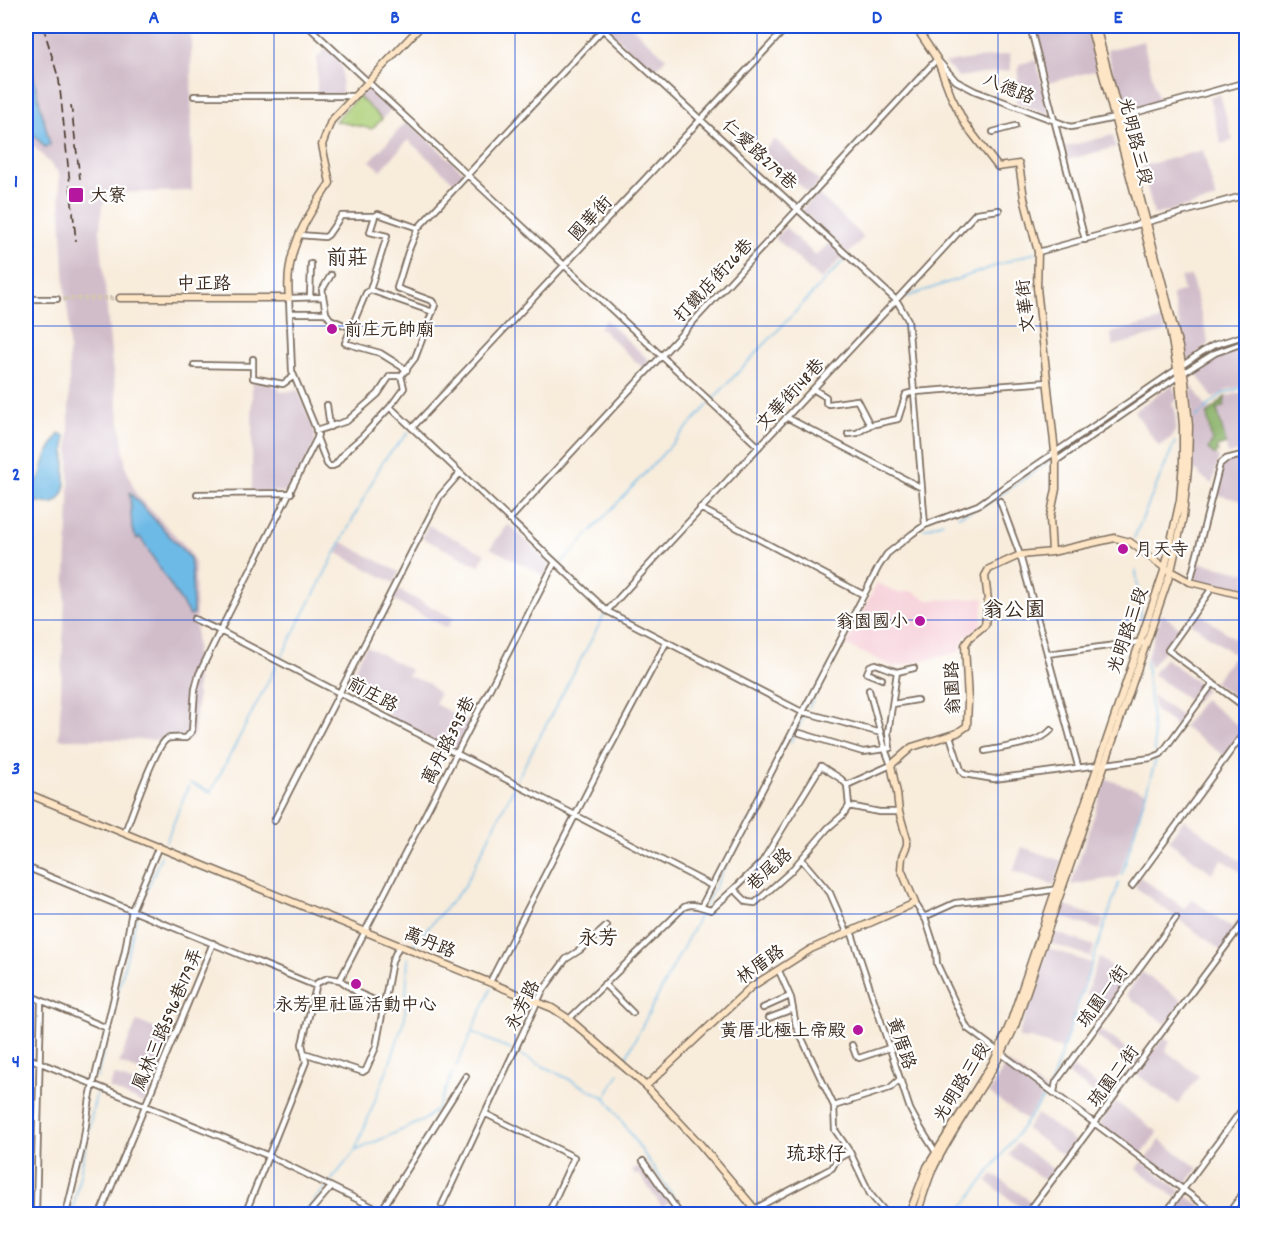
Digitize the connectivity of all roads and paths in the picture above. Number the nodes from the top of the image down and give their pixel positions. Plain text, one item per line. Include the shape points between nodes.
1 (308, 26) edge
2 (421, 26) edge
3 (788, 26) edge
4 (916, 26) edge
5 (930, 26) edge
6 (1030, 26) edge
7 (1090, 26) edge
8 (1096, 26) edge
9 (603, 27) edge
10 (937, 59) junction
11 (368, 82) junction
12 (1246, 82) edge
13 (194, 96) dead end
14 (355, 96) junction
15 (1117, 117) junction
16 (701, 118) junction
17 (1054, 121) junction
18 (1015, 126) dead end
19 (993, 132) dead end
20 (467, 173) junction
21 (1246, 195) edge
22 (798, 208) junction
23 (999, 210) dead end
24 (375, 216) junction
25 (1145, 223) junction
26 (418, 228) junction
27 (299, 235) junction
28 (1085, 238) junction
29 (1038, 251) junction
30 (310, 264) dead end
31 (565, 265) junction
32 (331, 275) dead end
33 (370, 290) junction
34 (309, 297) junction
35 (323, 297) junction
36 (120, 298) tunnel mouth
37 (289, 298) junction
38 (26, 299) edge
39 (57, 299) tunnel mouth
40 (897, 300) junction
41 (326, 312) junction
42 (433, 312) junction
43 (290, 313) junction
44 (351, 328) junction
45 (1246, 335) edge
46 (1246, 342) edge
47 (662, 355) junction
48 (253, 359) dead end
49 (194, 365) dead end
50 (253, 366) junction
51 (406, 370) junction
52 (1180, 371) junction
53 (294, 376) junction
54 (401, 376) junction
55 (1048, 382) junction
56 (813, 389) junction
57 (915, 392) junction
58 (327, 405) dead end
59 (390, 407) junction
60 (786, 417) junction
61 (870, 425) junction
62 (330, 427) junction
63 (412, 428) junction
64 (316, 431) junction
65 (848, 434) dead end
66 (318, 438) junction
67 (759, 447) junction
68 (1054, 453) junction
69 (1246, 454) edge
70 (1056, 461) junction
71 (460, 473) junction
72 (922, 488) junction
73 (291, 493) junction
74 (197, 494) dead end
75 (1000, 501) dead end
76 (700, 508) junction
77 (509, 520) junction
78 (925, 525) junction
79 (1052, 552) junction
80 (1020, 555) junction
81 (555, 562) junction
82 (1168, 569) junction
83 (1190, 582) junction
84 (1212, 588) junction
85 (864, 595) junction
86 (1246, 596) edge
87 (606, 610) junction
88 (194, 619) dead end
89 (220, 631) junction
90 (666, 643) junction
91 (1143, 643) junction
92 (1047, 654) junction
93 (914, 668) dead end
94 (897, 672) junction
95 (882, 679) dead end
96 (1213, 683) junction
97 (869, 690) dead end
98 (338, 693) junction
99 (917, 700) dead end
100 (893, 704) junction
101 (1246, 708) edge
102 (803, 711) junction
103 (1051, 730) dead end
104 (1246, 730) edge
105 (800, 733) dead end
106 (880, 733) junction
107 (951, 735) junction
108 (885, 748) junction
109 (985, 751) dead end
110 (456, 754) junction
111 (1105, 763) junction
112 (891, 765) junction
113 (1096, 765) junction
114 (1078, 766) junction
115 (846, 785) junction
116 (26, 793) edge
117 (849, 806) junction
118 (899, 812) junction
119 (575, 815) junction
120 (274, 821) dead end
121 (125, 832) junction
122 (159, 846) junction
123 (802, 860) junction
124 (26, 867) edge
125 (712, 886) junction
126 (1132, 886) dead end
127 (1059, 888) junction
128 (734, 889) junction
129 (915, 903) junction
130 (701, 907) junction
131 (132, 910) junction
132 (924, 917) junction
133 (1176, 918) dead end
134 (1246, 919) edge
135 (607, 926) dead end
136 (364, 931) junction
137 (849, 932) junction
138 (213, 944) junction
139 (399, 946) junction
140 (779, 971) junction
141 (340, 980) junction
142 (490, 982) junction
143 (604, 984) junction
144 (316, 986) junction
145 (26, 994) edge
146 (790, 996) junction
147 (41, 1001) junction
148 (537, 1002) junction
149 (383, 1004) junction
150 (763, 1008) dead end
151 (793, 1009) junction
152 (633, 1013) dead end
153 (769, 1018) dead end
154 (569, 1019) junction
155 (107, 1028) junction
156 (852, 1045) dead end
157 (889, 1048) junction
158 (304, 1053) junction
159 (1000, 1053) junction
160 (26, 1057) edge
161 (41, 1063) junction
162 (466, 1076) dead end
163 (900, 1079) junction
164 (93, 1083) junction
165 (646, 1086) junction
166 (1054, 1092) junction
167 (1246, 1104) edge
168 (145, 1105) junction
169 (834, 1106) junction
170 (486, 1114) junction
171 (1094, 1123) junction
172 (850, 1152) junction
173 (938, 1155) junction
174 (269, 1156) junction
175 (643, 1161) dead end
176 (332, 1187) junction
177 (1183, 1189) junction
178 (1246, 1189) edge
179 (442, 1205) dead end
180 (754, 1209) junction
181 (36, 1215) edge
182 (66, 1215) edge
183 (100, 1215) edge
184 (245, 1215) edge
185 (308, 1215) edge
186 (548, 1215) edge
187 (680, 1215) edge
188 (745, 1215) edge
189 (759, 1215) edge
190 (887, 1215) edge
191 (909, 1215) edge
192 (916, 1215) edge
193 (1027, 1215) edge
194 (1165, 1215) edge
195 (1216, 1215) edge
196 (1228, 1215) edge

1 - 11 street
2 - 11 street
3 - 16 street, 國華街
4 - 5 street
4 - 10 street, 八德路
6 - 17 street
7 - 15 street, 光明路三段
8 - 15 street, 光明路三段
9 - 16 street, 仁愛路279巷
9 - 20 street, 仁愛路279巷
10 - 17 street, 八德路 via 956,81
10 - 22 street, 打鐵店街26巷
10 - 29 street, 文華街 via 965,123 986,153 998,167 1019,164
11 - 14 street
11 - 20 street
12 - 15 street, 八德路
13 - 14 street
14 - 27 street via 328,129 322,145 330,183
15 - 17 street, 八德路 via 1071,127
15 - 25 street, 光明路三段
16 - 22 street, 仁愛路279巷
16 - 31 street, 國華街
17 - 28 street
18 - 19 street
20 - 26 street, 仁愛路279巷
20 - 31 street
21 - 25 street
22 - 40 street, 仁愛路279巷
22 - 47 street, 打鐵店街26巷
23 - 40 street, 文華街148巷 via 976,213
24 - 26 street
24 - 27 street via 341,216 325,237
24 - 33 street via 370,232 387,236
25 - 28 street
25 - 52 street, 光明路三段 via 1179,347
26 - 42 street via 397,288 432,301
27 - 37 street via 288,265
28 - 29 street
29 - 55 street, 文華街 via 1037,288
30 - 34 street
31 - 47 street
31 - 63 street, 國華街
32 - 35 street via 323,287
33 - 42 street
33 - 44 street
34 - 35 street
34 - 37 street
35 - 41 street
36 - 37 street, 中正路
37 - 43 street
38 - 39 street
40 - 56 street, 文華街148巷
40 - 57 street via 908,320
41 - 43 street
41 - 44 street via 330,319
42 - 51 street via 415,358
43 - 53 street
44 - 51 street via 345,343 380,353
45 - 52 street via 1214,345
46 - 52 street
47 - 67 street
47 - 77 street, 打鐵店街26巷
48 - 50 street
49 - 50 street
50 - 53 street via 253,378 283,384
51 - 54 street
52 - 68 street
52 - 70 street
52 - 82 street, 光明路三段 via 1182,461
53 - 64 street
54 - 59 street via 404,388
54 - 62 street via 390,376 378,394 347,421
55 - 57 street
55 - 68 street, 文華街
56 - 60 street, 文華街148巷
56 - 61 street via 824,395 829,404 857,400
57 - 61 street via 906,394 898,419
57 - 72 street
58 - 62 street
59 - 63 street
59 - 66 street via 335,465 327,464
60 - 67 street, 文華街148巷
60 - 72 street
61 - 65 street
62 - 64 street
63 - 71 street
64 - 66 street
66 - 73 street
67 - 76 street, 文華街148巷
68 - 70 street
68 - 78 street via 978,505
69 - 83 street via 1220,464
70 - 79 street via 1050,518
71 - 77 street
71 - 98 street via 440,496
72 - 78 street
73 - 74 street
73 - 89 street
75 - 80 street
76 - 85 street
76 - 87 street, 文華街148巷
77 - 81 street
78 - 85 street via 887,554
79 - 80 street, 翁園路
79 - 82 street, 翁園路 via 1114,538 1130,542
80 - 92 street
80 - 107 street, 翁園路 via 989,569 985,576 985,625 965,645 968,722 964,730
81 - 87 street
81 - 110 street, 萬丹路395巷
82 - 83 street, 翁園路
82 - 91 street, 光明路三段
83 - 84 street, 翁園路
84 - 86 street, 翁園路
84 - 96 street via 1168,650
85 - 102 street
87 - 90 street
88 - 89 street, 前庄路
89 - 98 street, 前庄路
89 - 121 street via 199,674 192,731 186,738 166,740 150,766
90 - 102 street
90 - 119 street
91 - 92 street
91 - 111 street, 光明路三段
91 - 113 street, 光明路三段
92 - 114 street
93 - 94 street, 翁園路
94 - 95 street, 翁園路 via 876,664 870,666 867,673
94 - 100 street
96 - 101 street
96 - 111 street via 1158,756
97 - 106 street
98 - 110 street, 前庄路
98 - 120 street
99 - 100 street
100 - 108 street via 888,733 890,748
102 - 106 street
102 - 125 street
103 - 109 street via 1036,740
104 - 126 street
105 - 108 street via 863,752
106 - 108 street
107 - 112 street, 翁園路 via 912,747
107 - 114 street via 964,774 994,779
108 - 112 street
110 - 119 street, 前庄路
110 - 136 street, 萬丹路395巷
111 - 113 street
111 - 127 street, 光明路三段
112 - 115 street, 翁園路
112 - 118 street
113 - 114 street
113 - 127 street, 光明路三段
115 - 117 street
115 - 128 street via 821,766 762,862
116 - 121 street, 萬丹路
117 - 118 street
117 - 123 street, 巷尾路
118 - 129 street via 907,839 901,869
119 - 125 street, 前庄路
119 - 142 street
121 - 122 street, 萬丹路
122 - 131 street
122 - 136 street, 萬丹路
123 - 128 street, 巷尾路 via 755,903 747,903
123 - 137 street, 黃厝路 via 830,893
124 - 131 street
125 - 130 street
127 - 132 street via 955,903
127 - 159 street, 光明路三段
128 - 130 street, 巷尾路 via 713,909
129 - 132 street
129 - 137 street, 林厝路
130 - 143 street via 684,907
131 - 138 street
131 - 155 street
132 - 159 street via 937,964 967,1028
133 - 166 street, 琉園一街 via 1056,1082
134 - 171 street, 琉園二街
135 - 148 street, 永芳路 via 566,959
136 - 139 street, 萬丹路
136 - 141 street, 萬丹路395巷
137 - 140 street, 林厝路 via 797,956
137 - 157 street, 黃厝路
138 - 144 street
138 - 168 street, 鳳林三路596巷179弄
139 - 142 street, 萬丹路
139 - 149 street
140 - 146 street
140 - 165 street, 林厝路 via 742,994
141 - 144 street via 328,978
141 - 149 street
142 - 148 street, 萬丹路
143 - 152 street
143 - 154 street
144 - 158 street via 302,1044
145 - 147 street
146 - 150 street
146 - 151 street
147 - 155 street
147 - 161 street
148 - 154 street, 萬丹路
148 - 170 street, 永芳路
149 - 158 street via 376,1047 363,1072
151 - 153 street
151 - 169 street via 796,1026
154 - 165 street, 萬丹路
155 - 164 street
156 - 157 street via 859,1058
157 - 163 street, 黃厝路
158 - 174 street via 306,1062
159 - 166 street
159 - 173 street, 光明路三段
160 - 161 street
161 - 164 street
161 - 181 street
162 - 176 street via 382,1210
163 - 169 street via 890,1088
163 - 173 street, 黃厝路 via 917,1124
164 - 168 street
164 - 182 street
165 - 180 street, 萬丹路
166 - 171 street
167 - 177 street
168 - 174 street
168 - 183 street, 鳳林三路596巷179弄
169 - 172 street via 835,1130
170 - 179 street, 永芳路
170 - 186 street via 573,1156
171 - 177 street
171 - 193 street, 琉園二街
172 - 180 street via 837,1159 832,1168
172 - 190 street via 870,1194
173 - 191 street, 光明路三段 via 927,1167
173 - 192 street, 光明路三段
174 - 176 street
174 - 184 street
175 - 187 street
176 - 185 street
177 - 194 street
177 - 195 street
178 - 196 street
180 - 188 street
180 - 189 street, 萬丹路

